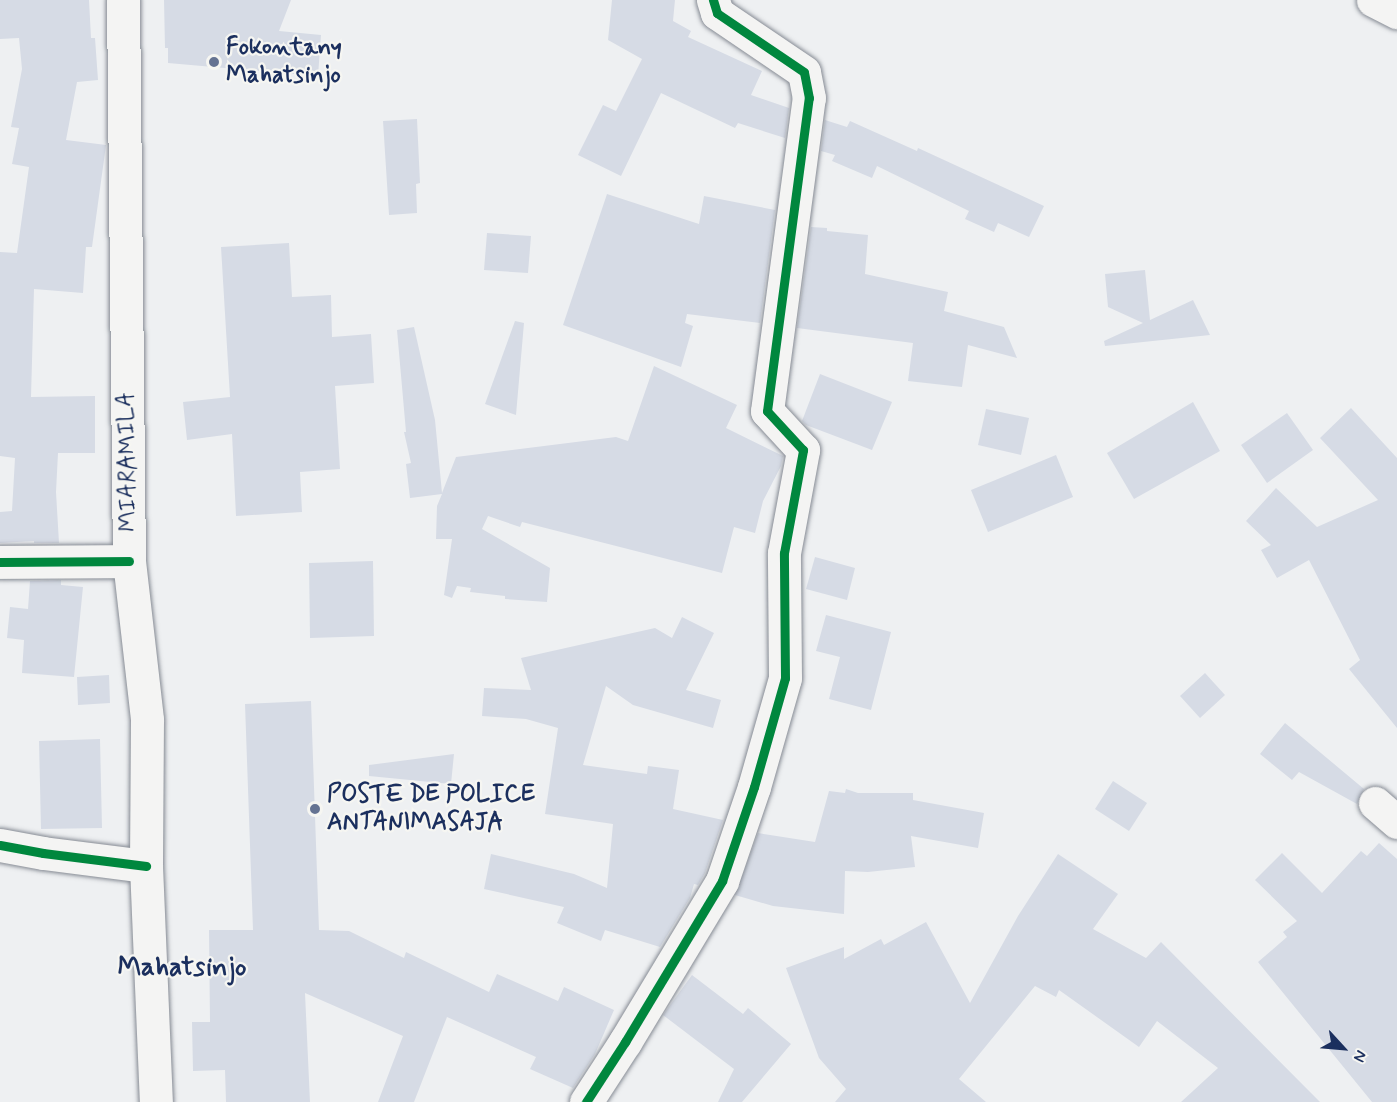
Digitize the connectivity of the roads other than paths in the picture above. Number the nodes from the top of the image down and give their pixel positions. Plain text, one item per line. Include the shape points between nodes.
1 (123, 0) edge
2 (713, 0) edge
3 (1373, 0) edge
4 (1397, 12) edge
5 (129, 561) junction
6 (0, 562) edge
7 (0, 845) edge
8 (146, 866) junction
9 (156, 1102) edge
10 (586, 1102) edge

1 - 5 street, MIARAMILA
2 - 10 street via 717,13 804,72 809,98 767,411 803,450 784,553 785,678 722,880
3 - 4 street
5 - 6 street
5 - 8 street, MIARAMILA via 147,720
7 - 8 street
8 - 9 street, MIARAMILA

